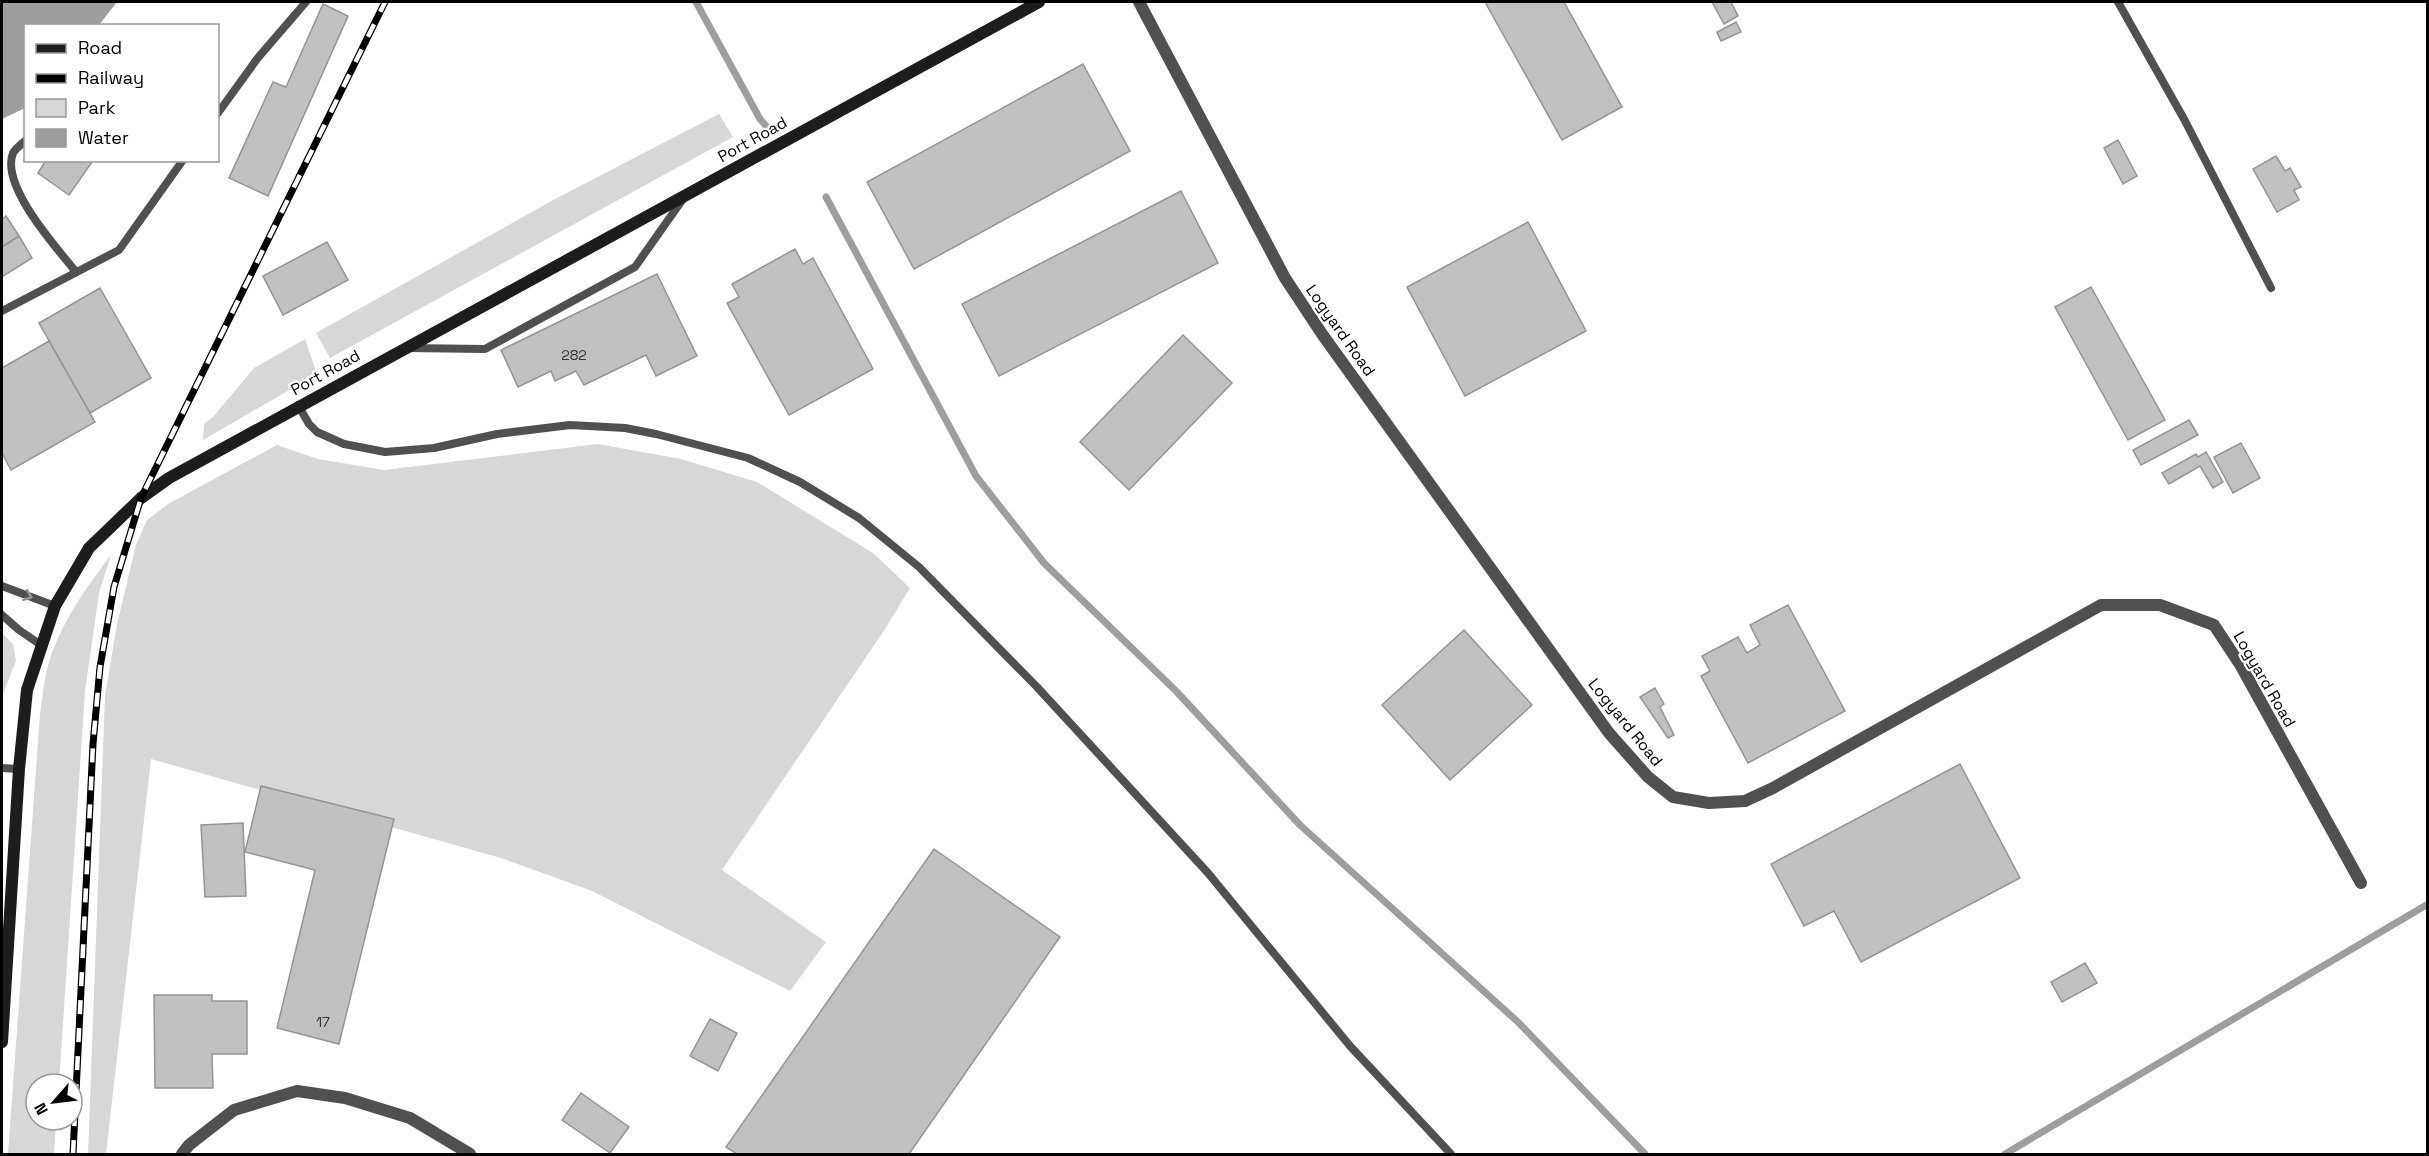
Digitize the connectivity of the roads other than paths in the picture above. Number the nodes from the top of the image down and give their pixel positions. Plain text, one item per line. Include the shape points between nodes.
1 (306, 2) edge
2 (1039, 2) edge
3 (1139, 2) edge
4 (2118, 2) edge
5 (219, 112) edge
6 (24, 142) edge
7 (182, 162) edge
8 (687, 194) junction
9 (76, 272) junction
10 (2271, 288) dead end
11 (2, 311) edge
12 (402, 348) junction
13 (298, 405) junction
14 (2, 586) edge
15 (54, 606) junction
16 (2, 615) edge
17 (2, 624) edge
18 (18, 630) junction
19 (42, 645) junction
20 (2, 768) edge
21 (19, 769) junction
22 (2361, 883) dead end
23 (2, 1042) edge
24 (182, 1155) edge
25 (470, 1155) edge
26 (1451, 1155) edge

1 - 5 lane
2 - 8 main road, Port Road
3 - 22 street, Logyard Road via 1285,278 1609,733 1648,777 1673,797 1745,801 2101,605 2160,605 2214,625 2241,666
4 - 10 lane via 2184,119
6 - 9 lane via 13,154 10,170 14,186 28,212
7 - 9 lane via 118,250
8 - 12 main road, Port Road
8 - 12 lane via 635,267 485,349
9 - 11 lane
12 - 13 main road, Port Road
13 - 15 main road, Port Road via 141,498 89,548
13 - 26 lane via 317,432 344,444 385,452 434,448 497,434 570,425 656,434 748,458 800,482 850,512 919,567 1037,687 1208,873 1350,1046
14 -> 15 lane
15 - 19 main road, Port Road
16 - 18 lane
17 - 18 lane
18 - 19 lane
19 - 21 main road, Port Road via 27,690
20 - 21 lane
21 - 23 main road, Port Road
24 - 25 street via 234,1110 297,1090 345,1098 411,1119

